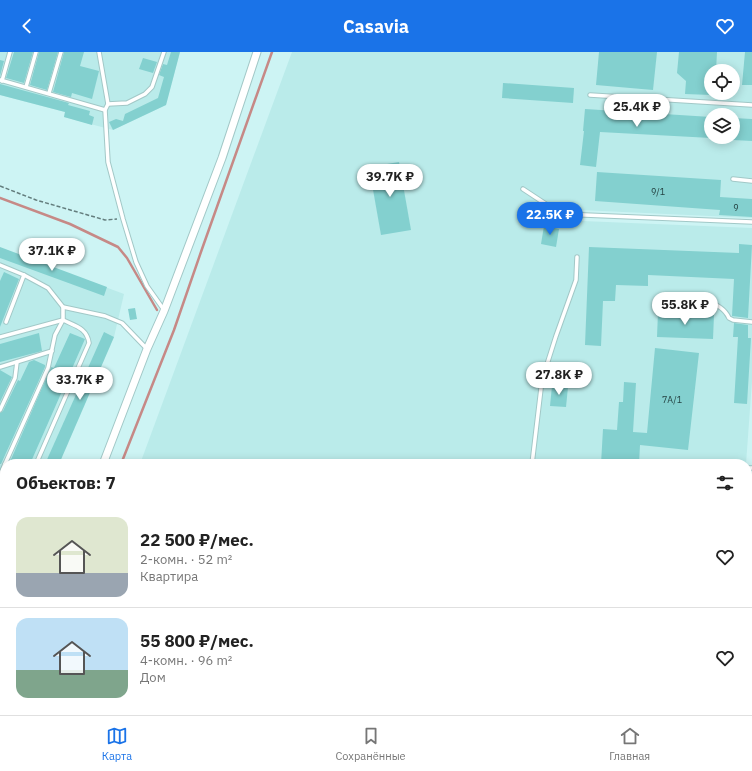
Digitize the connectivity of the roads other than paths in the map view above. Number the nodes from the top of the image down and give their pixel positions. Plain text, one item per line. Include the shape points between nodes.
1 (10, 52) edge
2 (36, 52) edge
3 (61, 52) edge
4 (99, 52) edge
5 (164, 52) edge
6 (257, 52) edge
7 (1, 80) edge
8 (26, 87) junction
9 (49, 93) junction
10 (590, 95) dead end
11 (108, 104) junction
12 (752, 104) edge
13 (105, 110) junction
14 (733, 179) dead end
15 (752, 181) edge
16 (523, 189) dead end
17 (752, 222) edge
18 (577, 257) dead end
19 (0, 265) edge
20 (24, 275) junction
21 (665, 295) dead end
22 (63, 307) junction
23 (164, 311) junction
24 (63, 320) junction
25 (6, 322) dead end
26 (752, 322) edge
27 (0, 337) edge
28 (147, 349) junction
29 (52, 351) junction
30 (17, 362) junction
31 (0, 367) edge
32 (0, 410) edge
33 (7, 459) edge
34 (38, 459) edge
35 (105, 459) edge
36 (533, 459) edge

1 - 7 lane
2 - 8 lane
3 - 9 lane
4 - 11 lane
5 - 11 lane via 152,87 145,94 127,103
6 - 23 street via 222,158
7 - 8 lane
8 - 9 lane
9 - 13 lane
10 - 12 lane
11 - 13 lane
13 - 23 lane via 108,162 122,219 136,262 147,286
14 - 15 lane
16 - 17 lane via 561,214
18 - 36 lane via 576,280 542,380
19 - 20 lane
20 - 22 lane via 48,288
20 - 25 lane
21 - 26 lane via 694,297 711,302 733,320
22 - 24 lane
22 - 28 lane via 105,316 122,323
23 - 28 street
24 - 27 lane
24 - 29 lane via 55,336
24 - 34 lane via 82,329 88,336 89,344
28 - 35 street
29 - 30 lane
29 - 33 lane via 48,368
30 - 31 lane
30 - 32 lane via 15,378

